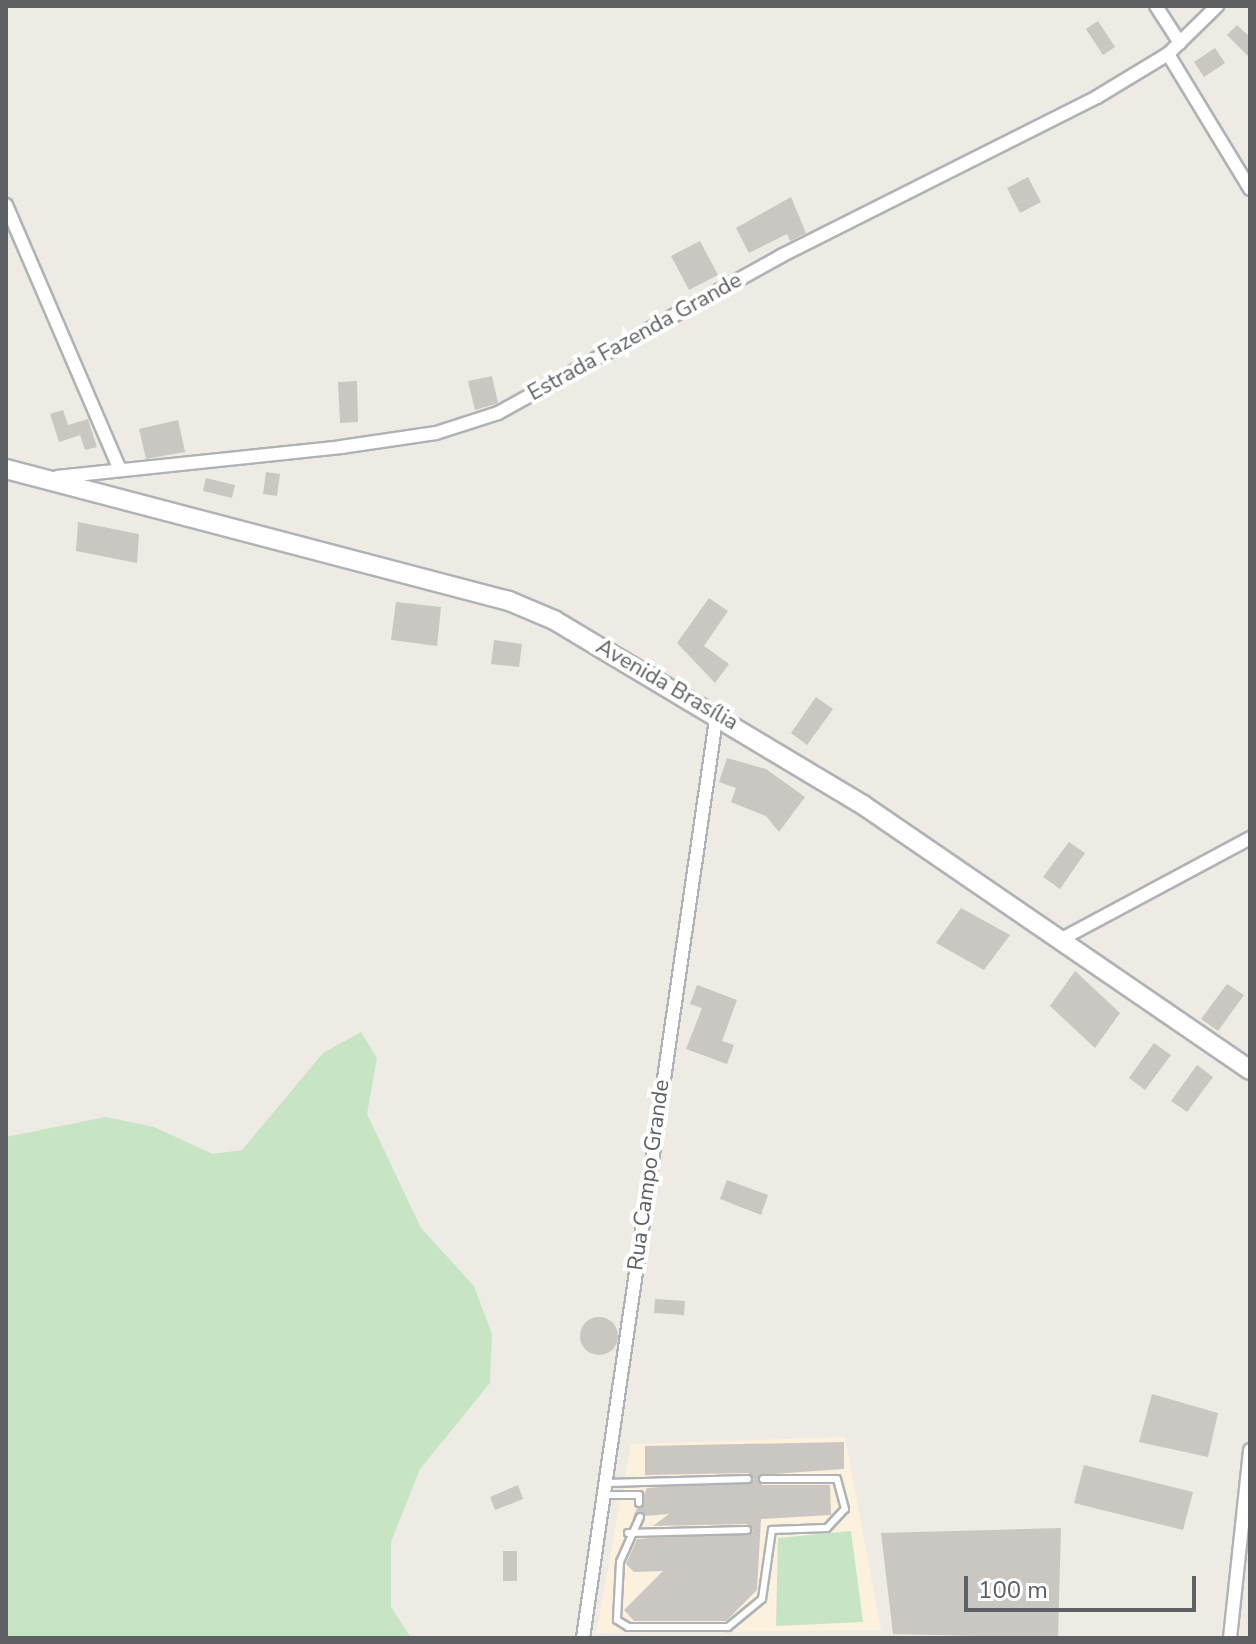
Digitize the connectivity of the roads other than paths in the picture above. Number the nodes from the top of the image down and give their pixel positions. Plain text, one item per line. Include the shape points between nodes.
1 (1156, 6) edge
2 (1217, 6) edge
3 (1180, 43) junction
4 (1168, 54) junction
5 (1250, 189) edge
6 (6, 205) edge
7 (6, 469) edge
8 (120, 470) junction
9 (57, 477) junction
10 (717, 713) junction
11 (1250, 838) edge
12 (1060, 940) junction
13 (1250, 1070) edge
14 (1250, 1450) edge
15 (748, 1479) dead end
16 (763, 1479) dead end
17 (606, 1489) junction
18 (639, 1503) dead end
19 (640, 1517) dead end
20 (747, 1530) dead end
21 (761, 1530) dead end
22 (772, 1530) junction
23 (628, 1533) junction
24 (583, 1638) edge
25 (1230, 1638) edge

1 - 3 street
2 - 3 street, Estrada Fazenda Grande
3 - 4 street, Estrada Fazenda Grande
4 - 5 street
4 - 8 street, Estrada Fazenda Grande via 498,413 420,435
6 - 8 street
7 - 9 main road, Avenida Brasília
8 - 9 street, Estrada Fazenda Grande
9 - 10 main road, Avenida Brasília via 509,601
10 - 12 main road, Avenida Brasília
10 - 17 street, Rua Campo Grande
11 - 12 street
12 - 13 main road, Avenida Brasília
14 - 25 street
15 - 17 lane
16 - 22 lane via 834,1478 842,1484 845,1509 835,1525
17 - 18 lane via 639,1495
17 - 24 street, Rua Campo Grande
19 - 23 lane
20 - 23 lane
21 - 22 lane
22 - 23 lane via 762,1599 728,1627 621,1625 614,1608

